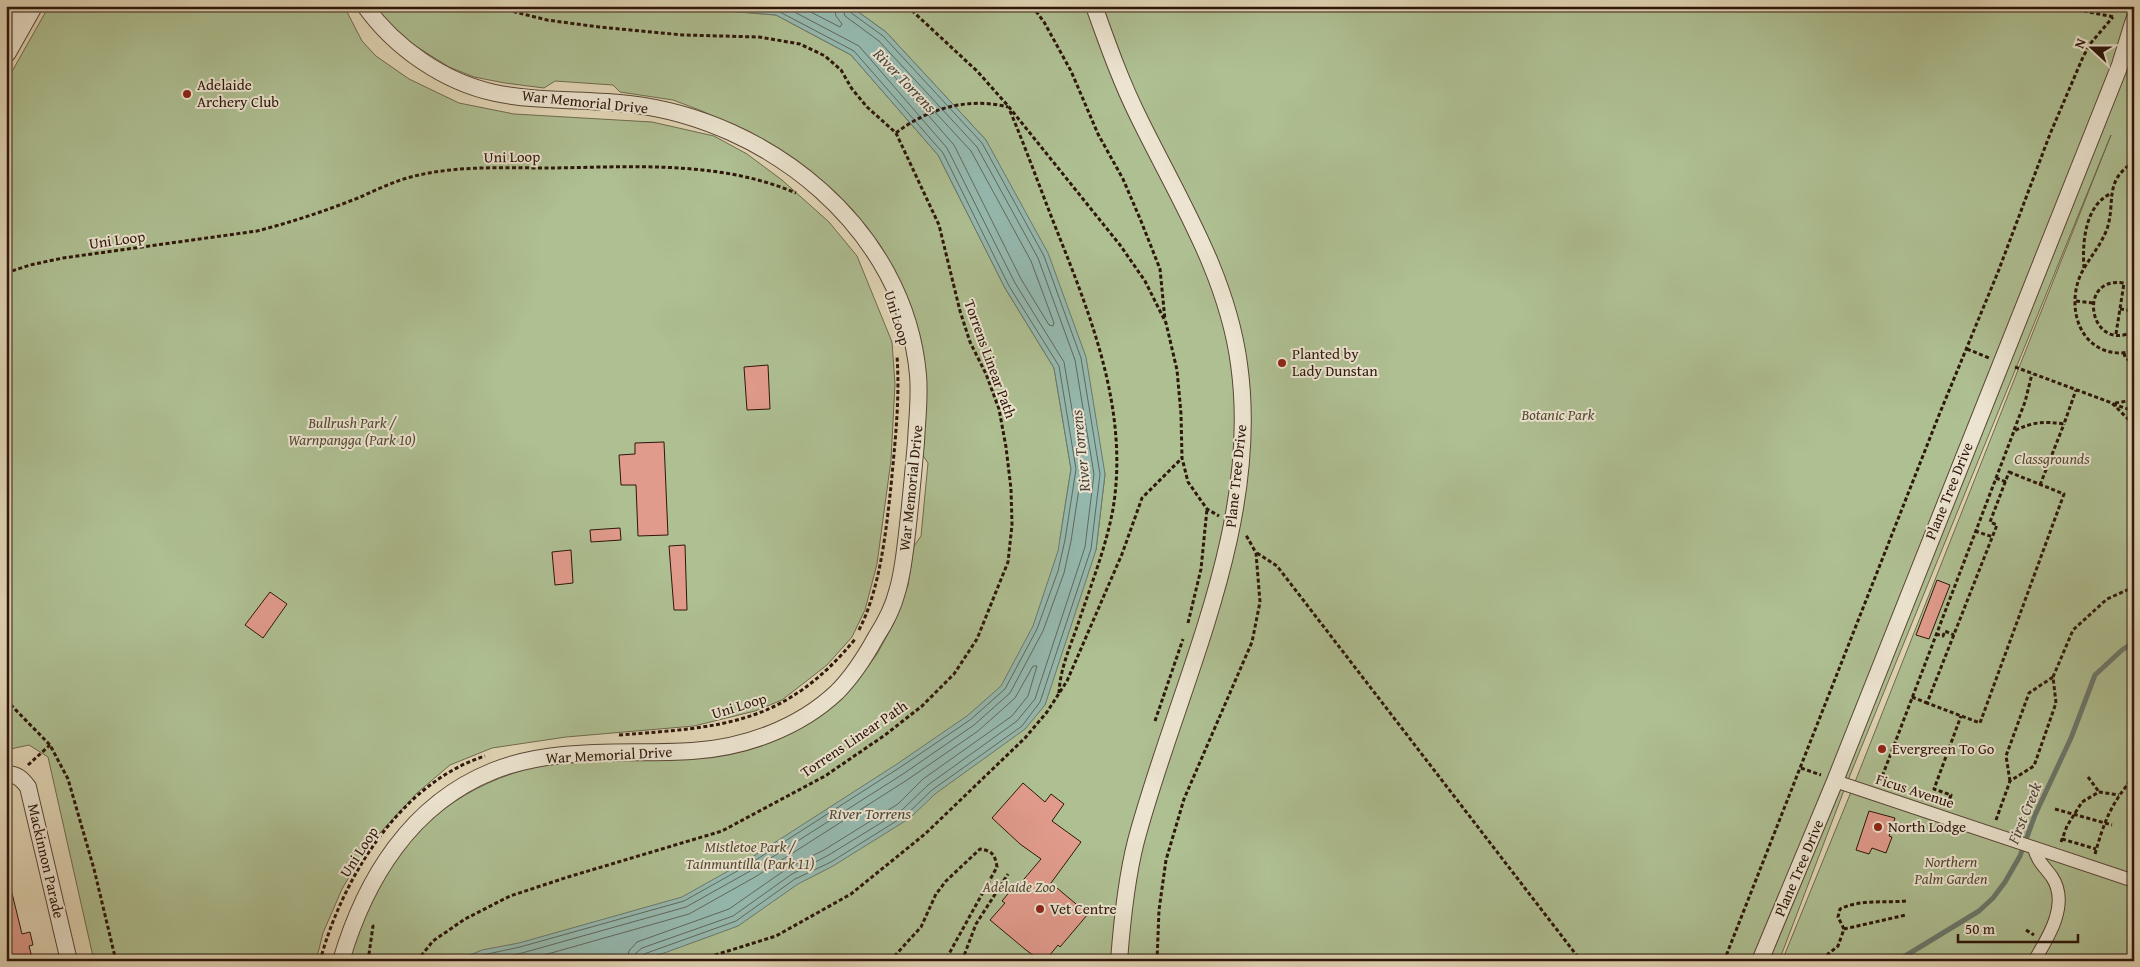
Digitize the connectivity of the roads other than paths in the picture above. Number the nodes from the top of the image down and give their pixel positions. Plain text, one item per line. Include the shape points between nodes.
1 (14, 6) edge
2 (32, 6) edge
3 (365, 6) edge
4 (1094, 6) edge
5 (6, 20) edge
6 (2134, 20) edge
7 (6, 52) edge
8 (12, 775) edge
9 (1835, 781) junction
10 (2033, 847) junction
11 (2134, 881) edge
12 (69, 961) edge
13 (341, 961) edge
14 (1119, 961) edge
15 (1760, 961) edge
16 (2034, 961) edge

1 - 5 street
2 - 7 street
3 - 13 street, War Memorial Drive via 405,48 445,75 470,86 529,97 632,104 697,118 729,131 788,165 832,199 860,231 892,280 913,341 919,378 911,499 897,593 868,651 835,694 783,727 725,748 558,756 518,763 475,780 433,807 398,841 369,889
4 - 14 street, Plane Tree Drive via 1116,70 1192,220 1222,294 1239,363 1243,424 1233,522 1203,637 1156,772 1135,844
6 - 9 street, Plane Tree Drive via 2120,65
8 - 12 street, Mackinnon Parade via 28,787
9 - 10 street, Ficus Avenue
9 - 15 street, Plane Tree Drive
10 - 11 street, Ficus Avenue
10 - 16 street via 2055,883 2059,904 2049,934

